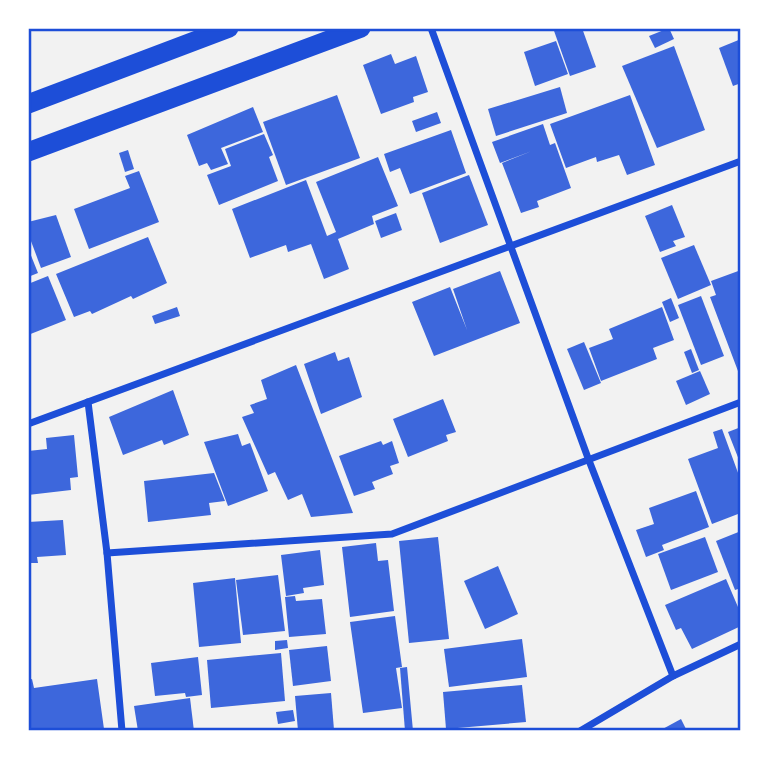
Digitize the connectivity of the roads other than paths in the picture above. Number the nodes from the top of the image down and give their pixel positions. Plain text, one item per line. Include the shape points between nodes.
1 (229, 28) edge
2 (361, 28) edge
3 (431, 28) edge
4 (28, 104) edge
5 (28, 152) edge
6 (741, 160) edge
7 (512, 247) junction
8 (88, 402) junction
9 (741, 402) edge
10 (28, 424) edge
11 (588, 458) junction
12 (107, 553) junction
13 (741, 644) edge
14 (673, 676) junction
15 (122, 731) edge
16 (580, 731) edge

1 - 4 highway
2 - 5 highway
3 - 7 street
6 - 7 street
7 - 8 street
7 - 11 street
8 - 10 street
8 - 12 street
9 - 11 street
11 - 12 street via 392,534
11 - 14 street
12 - 15 street
13 - 14 street
14 - 16 street

